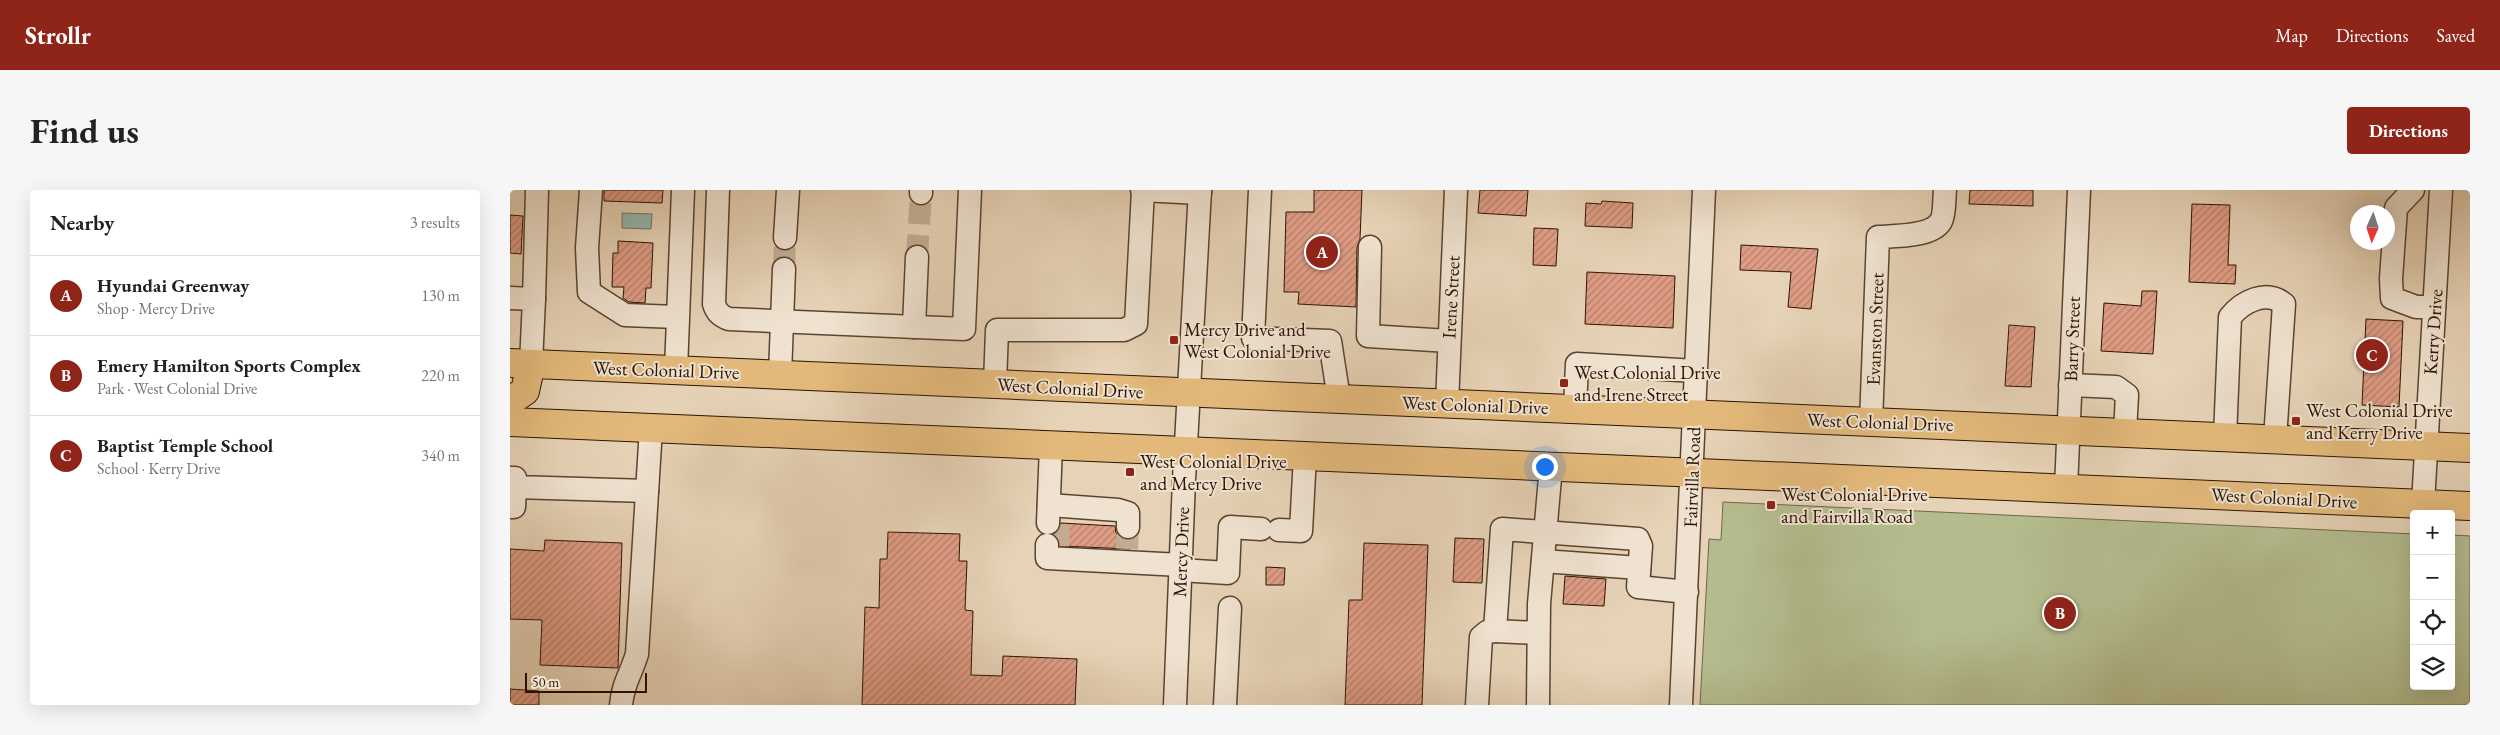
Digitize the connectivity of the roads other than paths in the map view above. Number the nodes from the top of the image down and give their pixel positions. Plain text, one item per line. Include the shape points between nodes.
1 (537, 190) edge
2 (591, 190) edge
3 (684, 190) edge
4 (718, 190) edge
5 (788, 190) edge
6 (970, 190) edge
7 (1142, 190) edge
8 (1260, 190) edge
9 (1456, 190) edge
10 (1704, 190) edge
11 (1945, 190) edge
12 (2079, 190) edge
13 (2413, 190) edge
14 (2441, 190) edge
15 (1200, 191) edge
16 (785, 238) tunnel mouth
17 (1370, 247) dead end
18 (917, 257) tunnel mouth
19 (784, 269) tunnel mouth
20 (510, 298) edge
21 (534, 299) junction
22 (2434, 307) junction
23 (677, 317) junction
24 (782, 322) junction
25 (914, 327) junction
26 (964, 329) junction
27 (997, 330) junction
28 (1449, 340) junction
29 (521, 363) edge
30 (676, 370) junction
31 (1696, 371) junction
32 (780, 374) junction
33 (995, 384) junction
34 (2070, 385) junction
35 (1190, 393) junction
36 (1340, 399) junction
37 (510, 401) edge
38 (1447, 404) junction
39 (1575, 409) junction
40 (1694, 414) junction
41 (510, 422) edge
42 (1871, 422) junction
43 (2226, 425) junction
44 (2276, 426) junction
45 (651, 428) junction
46 (2068, 430) junction
47 (2125, 432) junction
48 (1051, 445) junction
49 (2426, 446) junction
50 (2470, 448) edge
51 (1186, 451) junction
52 (1305, 456) junction
53 (1551, 466) junction
54 (1692, 472) junction
55 (2066, 488) junction
56 (512, 490) edge
57 (647, 491) junction
58 (2422, 504) junction
59 (2470, 506) edge
60 (1121, 521) dead end
61 (1546, 532) junction
62 (1060, 551) dead end
63 (1543, 561) junction
64 (1181, 568) junction
65 (1640, 578) junction
66 (1686, 592) junction
67 (1230, 608) dead end
68 (1495, 630) junction
69 (1538, 633) junction
70 (622, 705) edge
71 (1175, 705) edge
72 (1225, 705) edge
73 (1477, 705) edge
74 (1538, 705) edge
75 (1681, 705) edge

1 - 21 street
2 - 23 street via 589,292 625,315
3 - 23 street
4 - 24 street via 714,304 717,312 729,320
5 - 16 street
6 - 26 street
7 - 15 street
7 - 27 street via 1136,324 1124,330
8 - 36 street via 1253,338 1330,341
9 - 28 street, Irene Street
10 - 31 street, Fairvilla Road
11 - 42 street, Evanston Street via 1942,220 1934,229 1878,237
12 - 34 street, Barry Street
13 - 22 street via 2396,208 2392,298 2416,307
14 - 22 street, Kerry Drive
15 - 35 street, Mercy Drive
17 - 28 street via 1368,336
18 - 25 street
19 - 24 street
20 - 21 street
21 - 29 street
22 - 49 street, Kerry Drive
23 - 30 street
24 - 25 street
24 - 32 street
25 - 26 street
26 - 27 street
27 - 33 street
28 - 38 street, Irene Street
29 - 30 highway, West Colonial Drive
29 - 37 highway via 526,391
30 - 32 highway, West Colonial Drive
31 - 39 street via 1577,364
31 - 40 street, Fairvilla Road
32 - 33 highway, West Colonial Drive
33 - 35 highway, West Colonial Drive
34 - 46 street, Barry Street
34 - 47 street via 2116,387 2127,395
35 - 36 highway, West Colonial Drive
35 - 51 street, Mercy Drive
36 - 38 highway, West Colonial Drive
38 - 39 highway, West Colonial Drive
39 - 40 highway, West Colonial Drive
40 - 42 highway, West Colonial Drive
40 - 54 street, Fairvilla Road
41 - 45 highway, West Colonial Drive
42 - 46 highway, West Colonial Drive
43 - 44 highway, West Colonial Drive
43 - 44 street via 2230,317 2247,301 2262,299 2284,304
43 - 47 highway, West Colonial Drive
44 - 49 highway, West Colonial Drive
45 - 48 highway, West Colonial Drive
45 - 57 street
46 - 47 highway, West Colonial Drive
46 - 55 street, Barry Street
48 - 51 highway, West Colonial Drive
48 - 60 street via 1059,514
49 - 50 highway, West Colonial Drive
49 - 58 street, Kerry Drive
51 - 52 highway, West Colonial Drive
51 - 64 street, Mercy Drive
52 - 53 highway, West Colonial Drive
52 - 64 street via 1301,531 1230,527 1228,573
53 - 54 highway, West Colonial Drive
53 - 61 street
54 - 55 highway, West Colonial Drive
54 - 66 street, Fairvilla Road
55 - 58 highway, West Colonial Drive
56 - 57 street
57 - 70 street via 637,654 622,689
58 - 59 highway, West Colonial Drive
61 - 63 street
61 - 65 street via 1638,539 1641,546
61 - 68 street via 1502,529
62 - 64 street via 1122,556
63 - 65 street
63 - 69 street
64 - 71 street, Mercy Drive
65 - 66 street
66 - 75 street, Fairvilla Road
67 - 72 street
68 - 69 street
68 - 73 street via 1481,637
69 - 74 street

